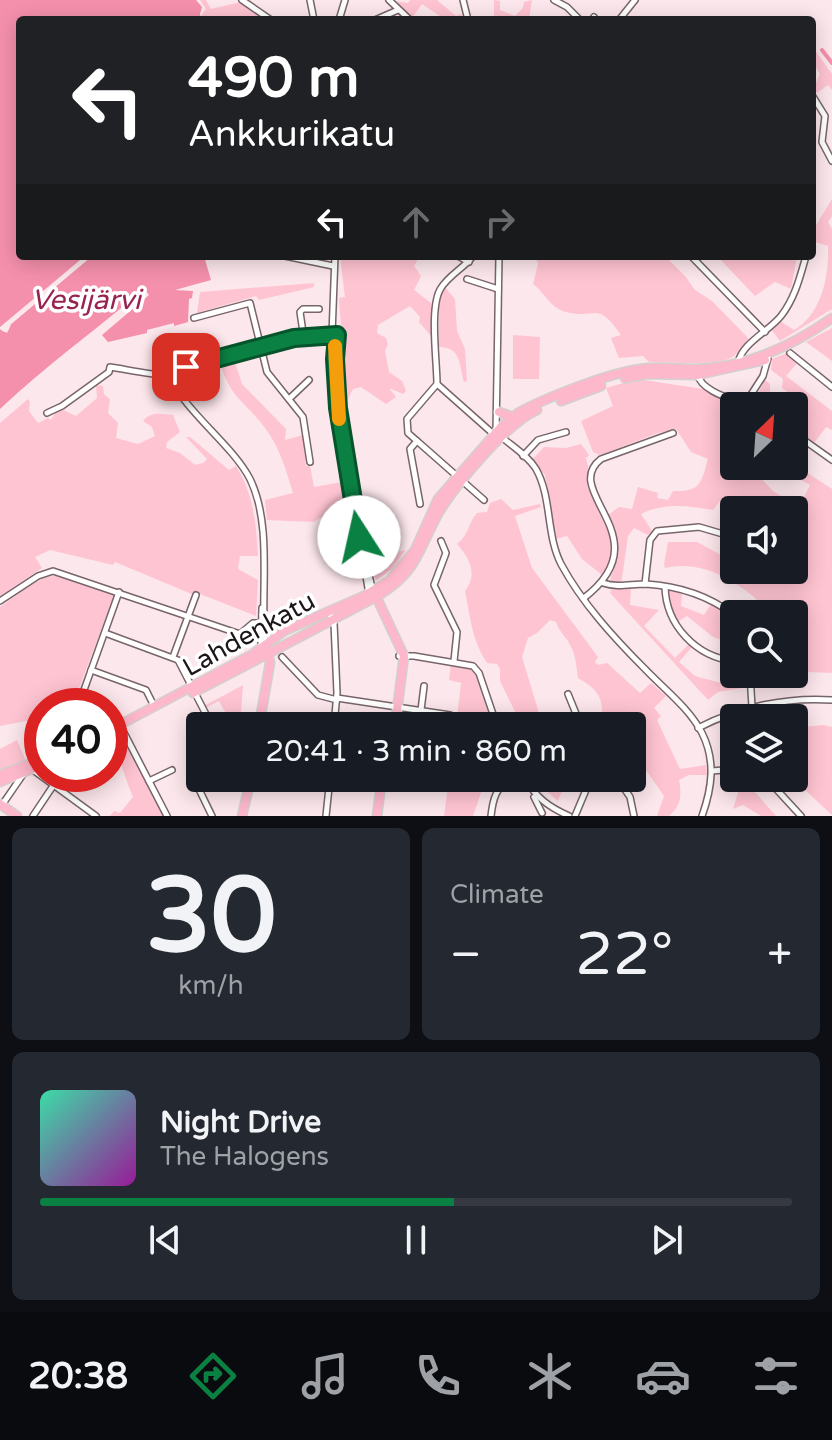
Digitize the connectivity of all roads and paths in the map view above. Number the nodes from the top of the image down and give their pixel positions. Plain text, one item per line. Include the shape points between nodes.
1 (242, 0) edge
2 (389, 0) edge
3 (554, 0) edge
4 (635, 0) edge
5 (398, 10) junction
6 (265, 16) edge
7 (384, 16) edge
8 (405, 16) edge
9 (576, 16) edge
10 (622, 16) edge
11 (816, 101) edge
12 (832, 161) edge
13 (304, 260) edge
14 (334, 260) edge
15 (470, 260) edge
16 (499, 260) edge
17 (695, 260) edge
18 (805, 260) edge
19 (333, 266) junction
20 (467, 279) dead end
21 (498, 289) junction
22 (319, 309) dead end
23 (194, 318) dead end
24 (832, 320) edge
25 (765, 332) junction
26 (333, 337) junction
27 (304, 339) junction
28 (261, 349) junction
29 (786, 349) junction
30 (768, 358) junction
31 (738, 365) junction
32 (697, 372) junction
33 (170, 374) junction
34 (309, 380) dead end
35 (437, 384) junction
36 (832, 387) edge
37 (754, 392) edge
38 (720, 393) edge
39 (289, 399) junction
40 (498, 407) junction
41 (47, 413) dead end
42 (513, 417) junction
43 (566, 432) dead end
44 (499, 433) junction
45 (673, 433) dead end
46 (417, 441) junction
47 (808, 443) edge
48 (523, 456) junction
49 (832, 460) edge
50 (310, 462) dead end
51 (460, 479) junction
52 (484, 500) dead end
53 (420, 504) dead end
54 (357, 528) junction
55 (329, 533) dead end
56 (720, 533) edge
57 (441, 541) dead end
58 (603, 583) junction
59 (645, 584) junction
60 (665, 587) junction
61 (119, 592) junction
62 (196, 595) dead end
63 (372, 595) junction
64 (584, 598) junction
65 (0, 601) edge
66 (720, 606) edge
67 (331, 615) junction
68 (188, 617) junction
69 (262, 623) junction
70 (105, 633) junction
71 (265, 650) junction
72 (401, 656) junction
73 (173, 657) junction
74 (282, 657) dead end
75 (720, 657) edge
76 (454, 661) junction
77 (91, 670) junction
78 (424, 686) dead end
79 (85, 688) edge
80 (193, 690) junction
81 (568, 694) dead end
82 (337, 699) junction
83 (832, 700) edge
84 (775, 704) edge
85 (395, 706) junction
86 (155, 707) junction
87 (421, 710) junction
88 (205, 712) edge
89 (261, 712) edge
90 (336, 712) edge
91 (394, 712) edge
92 (433, 712) edge
93 (492, 712) edge
94 (575, 712) edge
95 (720, 717) edge
96 (128, 723) edge
97 (128, 724) edge
98 (698, 728) junction
99 (128, 739) edge
100 (24, 768) edge
101 (172, 770) dead end
102 (720, 770) edge
103 (712, 771) junction
104 (24, 773) edge
105 (0, 775) edge
106 (24, 776) edge
107 (149, 781) junction
108 (0, 782) edge
109 (51, 792) edge
110 (63, 792) edge
111 (200, 792) edge
112 (248, 792) edge
113 (329, 792) edge
114 (383, 792) edge
115 (496, 792) edge
116 (533, 792) joint
117 (584, 792) edge
118 (627, 792) edge
119 (779, 792) edge
120 (1, 805) edge
121 (547, 805) junction
122 (543, 814) edge
123 (705, 815) edge
124 (17, 816) edge
125 (33, 816) edge
126 (96, 816) edge
127 (167, 816) edge
128 (212, 816) edge
129 (242, 816) edge
130 (326, 816) edge
131 (380, 816) edge
132 (491, 816) edge
133 (572, 816) edge
134 (634, 816) edge
135 (801, 816) edge

1 - 6 street
2 - 5 street
3 - 9 street
4 - 10 street
5 - 7 street
5 - 8 street
11 - 12 street via 825,116 822,142
13 - 19 street
14 - 19 street
15 - 35 street via 436,297
16 - 21 street
17 - 25 street
18 - 25 street via 791,300
19 - 26 street
20 - 21 street
21 - 40 street
22 - 27 street via 300,312
23 - 28 street via 250,303
24 - 29 main road, Lahdenkatu
25 - 31 street via 742,352
26 - 27 street
26 - 54 street
27 - 28 street
28 - 33 street
28 - 39 street via 272,381
29 - 30 main road, Lahdenkatu
29 - 31 main road, Lahdenkatu
29 - 36 street
30 - 31 main road, Lahdenkatu
30 - 37 street
31 - 32 main road, Lahdenkatu
32 - 38 street via 699,382
32 - 42 main road, Lahdenkatu via 636,369
32 - 44 main road, Lahdenkatu via 622,378 531,413
33 - 41 street via 110,367
33 - 69 street via 176,391 230,448 251,482 261,519
34 - 39 street
35 - 44 street
35 - 46 street via 407,419 408,433
39 - 50 street via 303,417
40 - 42 main road
40 - 44 street
40 - 44 street
42 - 44 main road, Lahdenkatu
43 - 48 street via 538,440
44 - 48 street
44 - 51 main road, Lahdenkatu
44 - 51 main road, Lahdenkatu
45 - 58 street via 601,459 593,467 591,486 616,551
46 - 51 street
46 - 53 street via 410,449
47 - 49 street
48 - 64 street via 538,472 554,547
51 - 52 street
51 - 63 main road, Lahdenkatu via 414,564 400,580
54 - 55 street
54 - 63 street
56 - 59 street via 699,527 657,531 650,540
57 - 76 street via 446,553 434,585 457,632
58 - 59 street
58 - 64 street
59 - 60 street
60 - 66 street
60 - 75 street via 672,617 684,634
61 - 65 street via 53,571
61 - 68 street
61 - 70 street
62 - 68 street
63 - 67 main road, Lahdenkatu
63 - 72 main road
64 - 98 street
67 - 71 main road, Lahdenkatu
67 - 71 main road, Lahdenkatu via 298,627
67 - 82 street
68 - 69 street via 240,634 253,623
68 - 73 street
69 - 71 street
70 - 73 street
70 - 77 street
71 - 80 main road, Lahdenkatu
71 - 89 main road
72 - 76 street
72 - 85 main road
73 - 80 street
74 - 82 street via 318,695
76 - 93 street via 476,669
77 - 79 street
77 - 86 street via 146,690
78 - 87 street
80 - 86 main road, Lahdenkatu
80 - 88 street
80 - 97 main road, Lahdenkatu
81 - 94 street
82 - 85 street
82 - 90 street
83 - 84 street
85 - 87 street
85 - 91 main road
86 - 96 main road, Lahdenkatu
87 - 92 street
95 - 98 street
98 - 103 street
99 - 107 street
100 - 105 main road
101 - 107 street
102 - 103 street
103 - 123 street
104 - 108 main road
106 - 120 street
107 - 127 street
109 - 125 street
110 - 126 street
111 - 128 street
112 - 129 main road
113 - 130 street
114 - 131 main road
115 - 132 street
116 - 121 street
116 - 122 street
117 - 133 street
118 - 134 street
119 - 135 street
120 - 124 main road
121 - 122 street
121 - 133 street

